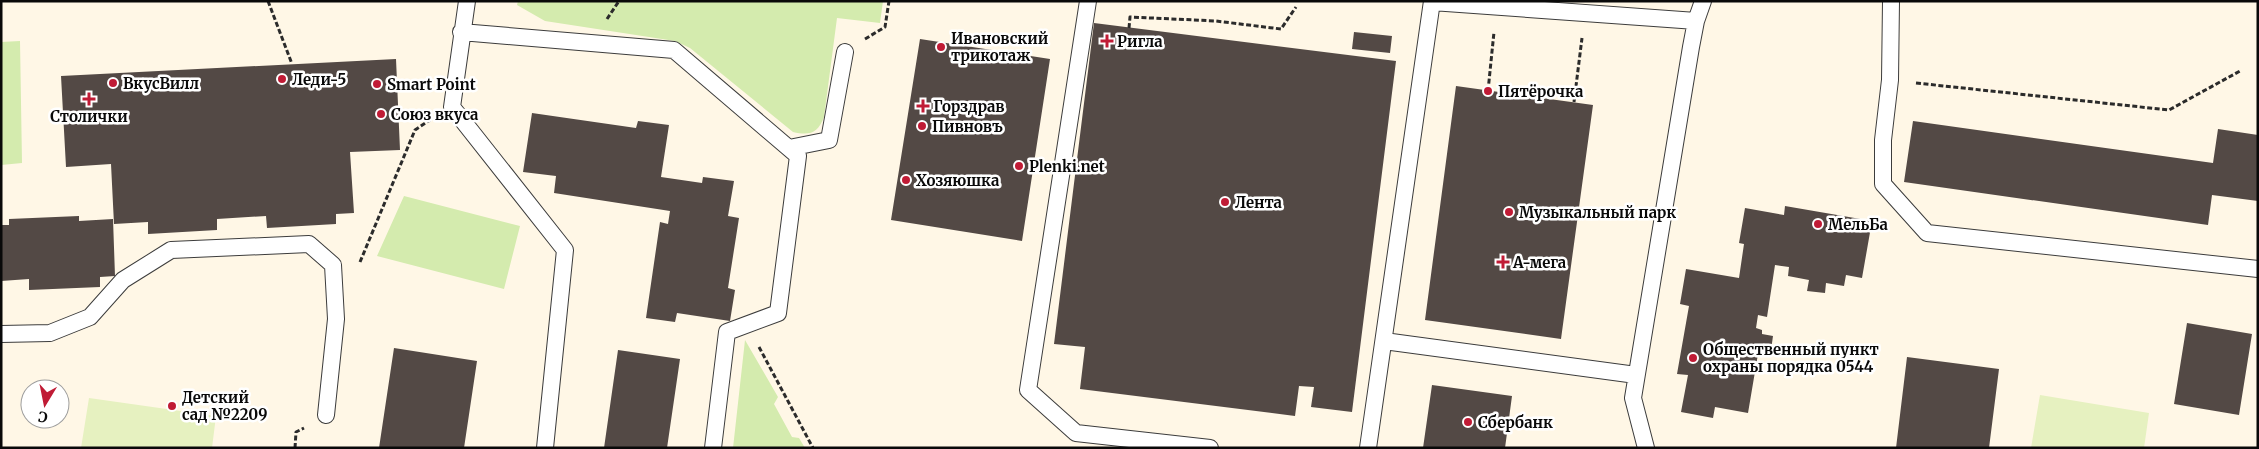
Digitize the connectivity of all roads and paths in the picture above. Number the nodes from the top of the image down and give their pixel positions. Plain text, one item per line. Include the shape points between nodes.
1 (268, 1) edge
2 (466, 1) edge
3 (889, 1) edge
4 (1088, 1) edge
5 (1703, 1) edge
6 (1891, 1) edge
7 (1432, 2) edge
8 (1296, 8) dead end
9 (1696, 21) junction
10 (1129, 28) dead end
11 (1495, 28) dead end
12 (460, 32) junction
13 (1582, 37) dead end
14 (845, 52) joint
15 (292, 64) dead end
16 (2240, 71) dead end
17 (1890, 80) junction
18 (1488, 91) dead end
19 (1574, 102) dead end
20 (452, 107) junction
21 (789, 148) junction
22 (358, 265) dead end
23 (2258, 269) edge
24 (747, 324) junction
25 (1, 334) edge
26 (1384, 341) junction
27 (1636, 375) junction
28 (326, 415) dead end
29 (1644, 447) edge
30 (545, 448) edge
31 (713, 448) edge
32 (813, 448) edge
33 (1210, 448) edge
34 (1368, 448) edge

1 - 15 path
2 - 12 lane
3 - 14 path via 885,27
4 - 33 lane via 1028,390 1076,433
5 - 9 lane
6 - 17 lane
7 - 9 lane
7 - 26 lane
8 - 10 path via 1281,29 1208,20 1130,17
9 - 27 lane
11 - 18 path
12 - 20 lane
12 - 21 lane via 674,50
13 - 19 path
14 - 21 lane via 829,140
16 - 17 path via 2169,110
17 - 23 lane via 1883,140 1883,184 1927,233
20 - 22 path via 415,130
20 - 30 lane via 565,250
21 - 24 lane via 798,156 778,313
24 - 31 lane via 727,332
24 - 32 path
25 - 28 lane via 50,332 90,317 123,280 171,250 308,244 333,266 336,319
26 - 27 lane
26 - 34 lane
27 - 29 lane via 1632,398

